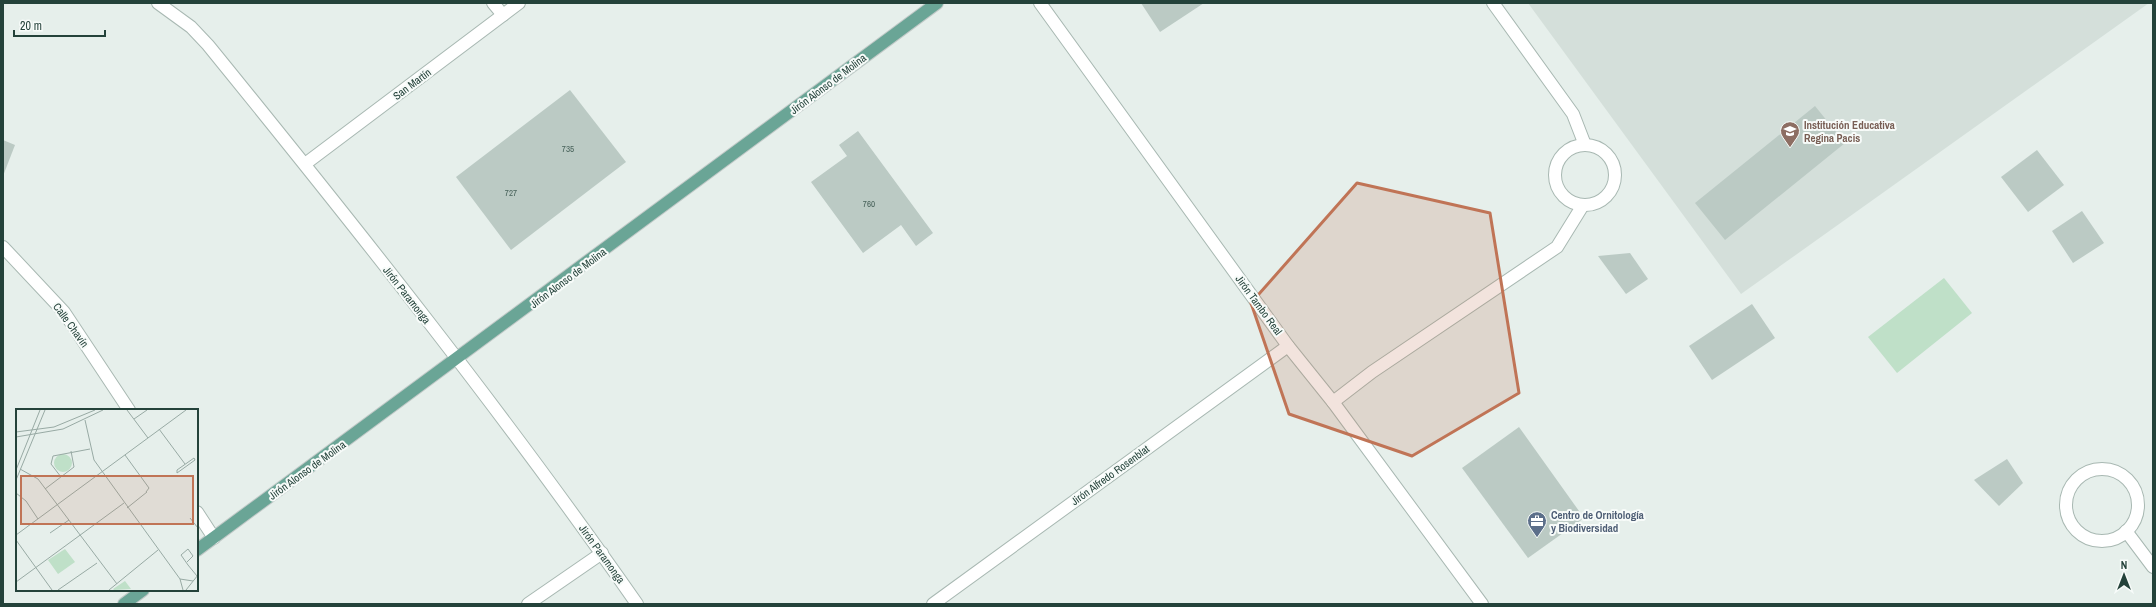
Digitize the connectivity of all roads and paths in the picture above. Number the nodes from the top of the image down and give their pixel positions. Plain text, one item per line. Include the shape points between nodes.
1 (158, 3) edge
2 (493, 3) edge
3 (518, 3) edge
4 (937, 3) edge
5 (1040, 3) edge
6 (1493, 3) edge
7 (503, 15) junction
8 (1585, 144) junction
9 (305, 164) junction
10 (1583, 205) junction
11 (3, 247) edge
12 (1288, 346) junction
13 (457, 360) junction
14 (1333, 402) junction
15 (128, 409) edge
16 (198, 514) edge
17 (2126, 531) junction
18 (214, 538) junction
19 (198, 549) edge
20 (602, 553) junction
21 (2153, 567) edge
22 (142, 591) edge
23 (124, 604) edge
24 (528, 604) edge
25 (637, 604) edge
26 (933, 604) edge
27 (1482, 604) edge

1 - 9 street, Jirón Paramonga via 191,27 208,45
2 - 7 street
3 - 7 street, San Martín
4 - 13 main road, Jirón Alonso de Molina
5 - 12 street, Jirón Tambo Real
6 - 8 street via 1573,114
7 - 9 street, San Martín
8 - 10 street via 1575,146 1559,158 1555,168 1558,188 1564,197
8 - 10 street via 1595,146 1611,158 1616,178 1605,198
9 - 13 street, Jirón Paramonga
10 - 14 street via 1557,247 1372,372
11 - 15 street, Calle Chavín via 64,312
12 - 14 street, Jirón Tambo Real
12 - 26 street, Jirón Alfredo Rosenblat
13 - 18 main road, Jirón Alonso de Molina
13 - 20 street, Jirón Paramonga
14 - 27 street, Jirón Tambo Real
16 - 18 street
17 - 17 street via 2134,522 2138,510 2138,498 2134,487 2126,478 2104,469 2093,470 2073,483 2066,504 2073,527 2093,539 2105,540
17 - 21 street
18 - 19 main road, Jirón Alonso de Molina
20 - 24 street
20 - 25 street, Jirón Paramonga
22 - 23 main road

